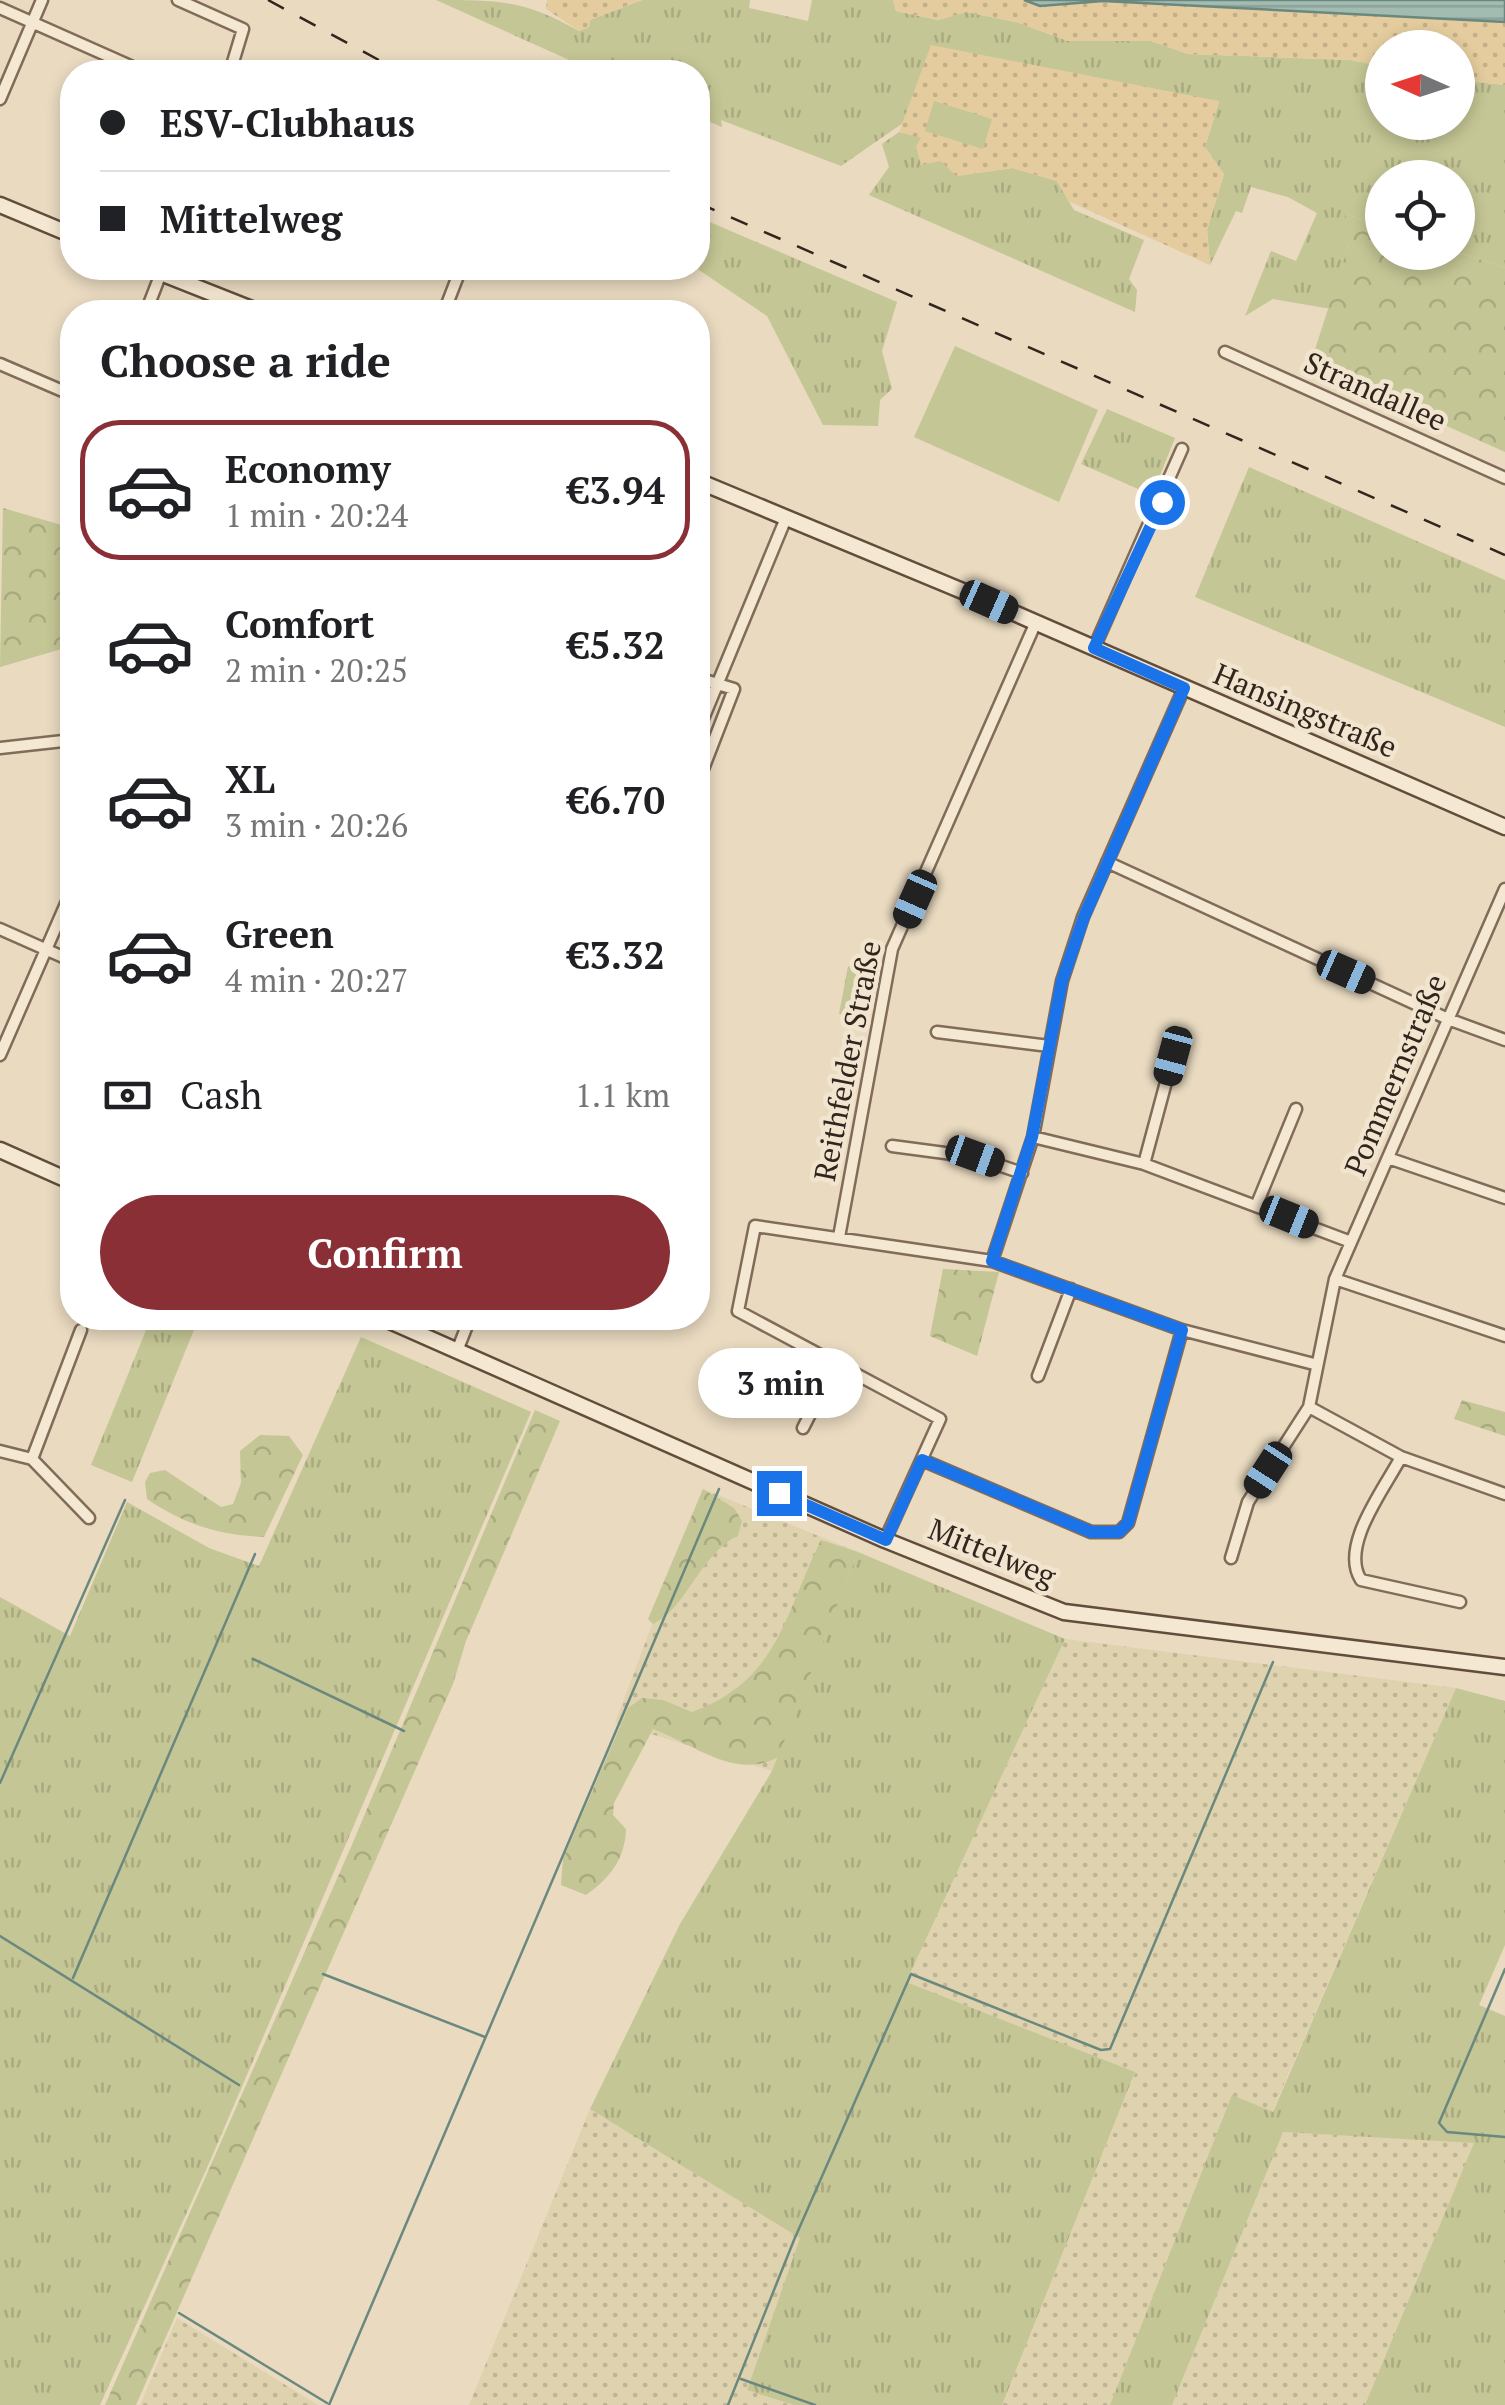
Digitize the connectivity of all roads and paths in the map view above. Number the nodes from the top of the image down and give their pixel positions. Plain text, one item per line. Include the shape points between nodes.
1 (42, 0) edge
2 (178, 0) edge
3 (0, 8) edge
4 (32, 22) junction
5 (117, 60) edge
6 (234, 60) edge
7 (0, 98) edge
8 (0, 205) edge
9 (60, 231) edge
10 (184, 280) edge
11 (231, 300) edge
12 (1225, 352) dead end
13 (0, 364) edge
14 (60, 389) edge
15 (1182, 450) dead end
16 (1505, 478) edge
17 (710, 486) edge
18 (786, 518) junction
19 (1036, 622) junction
20 (1094, 648) junction
21 (710, 682) edge
22 (716, 684) junction
23 (1184, 688) junction
24 (710, 700) edge
25 (60, 741) edge
26 (0, 748) edge
27 (710, 751) edge
28 (1505, 827) edge
29 (1107, 862) junction
30 (1505, 889) edge
31 (60, 916) edge
32 (0, 929) edge
33 (45, 949) junction
34 (60, 956) edge
35 (1448, 1019) junction
36 (937, 1032) dead end
37 (1505, 1040) edge
38 (1050, 1046) junction
39 (0, 1056) edge
40 (1173, 1056) dead end
41 (1296, 1109) dead end
42 (1032, 1137) junction
43 (892, 1146) dead end
44 (0, 1150) edge
45 (1388, 1158) junction
46 (1144, 1164) junction
47 (1022, 1174) junction
48 (60, 1177) edge
49 (1505, 1198) edge
50 (1258, 1204) junction
51 (839, 1237) junction
52 (1351, 1242) junction
53 (992, 1261) junction
54 (1334, 1279) junction
55 (1071, 1290) junction
56 (82, 1330) dead end
57 (410, 1330) edge
58 (465, 1330) edge
59 (1182, 1330) junction
60 (1505, 1336) edge
61 (456, 1351) junction
62 (836, 1361) junction
63 (1314, 1364) junction
64 (1038, 1376) dead end
65 (1309, 1407) junction
66 (803, 1428) dead end
67 (0, 1451) edge
68 (1401, 1457) junction
69 (32, 1460) junction
70 (922, 1460) junction
71 (1505, 1494) edge
72 (89, 1518) dead end
73 (886, 1540) junction
74 (1231, 1558) dead end
75 (1460, 1602) dead end
76 (1505, 1668) edge

1 - 4 street
2 - 6 street via 243,29
3 - 4 street
4 - 5 street
4 - 7 street
8 - 9 street
10 - 11 street
12 - 16 street, Strandallee
13 - 14 street
15 - 20 street
17 - 18 street, Hansingstraße
18 - 19 street, Hansingstraße
18 - 22 street
19 - 20 street, Hansingstraße
19 - 51 street, Reithfelder Straße via 892,949
20 - 23 street, Hansingstraße
21 - 22 street
22 - 24 street
22 - 27 street via 734,690
23 - 28 street, Hansingstraße
23 - 29 street
25 - 26 street
29 - 35 street
29 - 38 street via 1062,981
30 - 35 street, Pommernstraße
31 - 33 street
32 - 33 street
33 - 34 street
33 - 39 street
35 - 37 street
35 - 45 street, Pommernstraße
36 - 38 street
38 - 42 street
40 - 46 street
41 - 50 street
42 - 46 street
42 - 47 street
43 - 47 street via 975,1156
44 - 48 street
45 - 49 street
45 - 52 street, Pommernstraße
46 - 50 street
47 - 53 street
50 - 52 street
51 - 53 street
51 - 62 street via 755,1226 738,1311
52 - 54 street, Pommernstraße
53 - 55 street
54 - 60 street
54 - 63 street, Pommernstraße
55 - 59 street
55 - 64 street
56 - 69 street
57 - 61 street, Mittelweg
58 - 61 street
59 - 63 street
59 - 70 street via 1128,1523 1119,1532 1091,1532
61 - 73 street, Mittelweg
62 - 66 street
62 - 70 street via 940,1419
63 - 65 street, Pommernstraße
65 - 68 street
65 - 74 street, Pommernstraße via 1248,1502
67 - 69 street
68 - 71 street
68 - 75 street via 1356,1546 1357,1574
69 - 72 street
70 - 73 street
73 - 76 street, Mittelweg via 1064,1612

